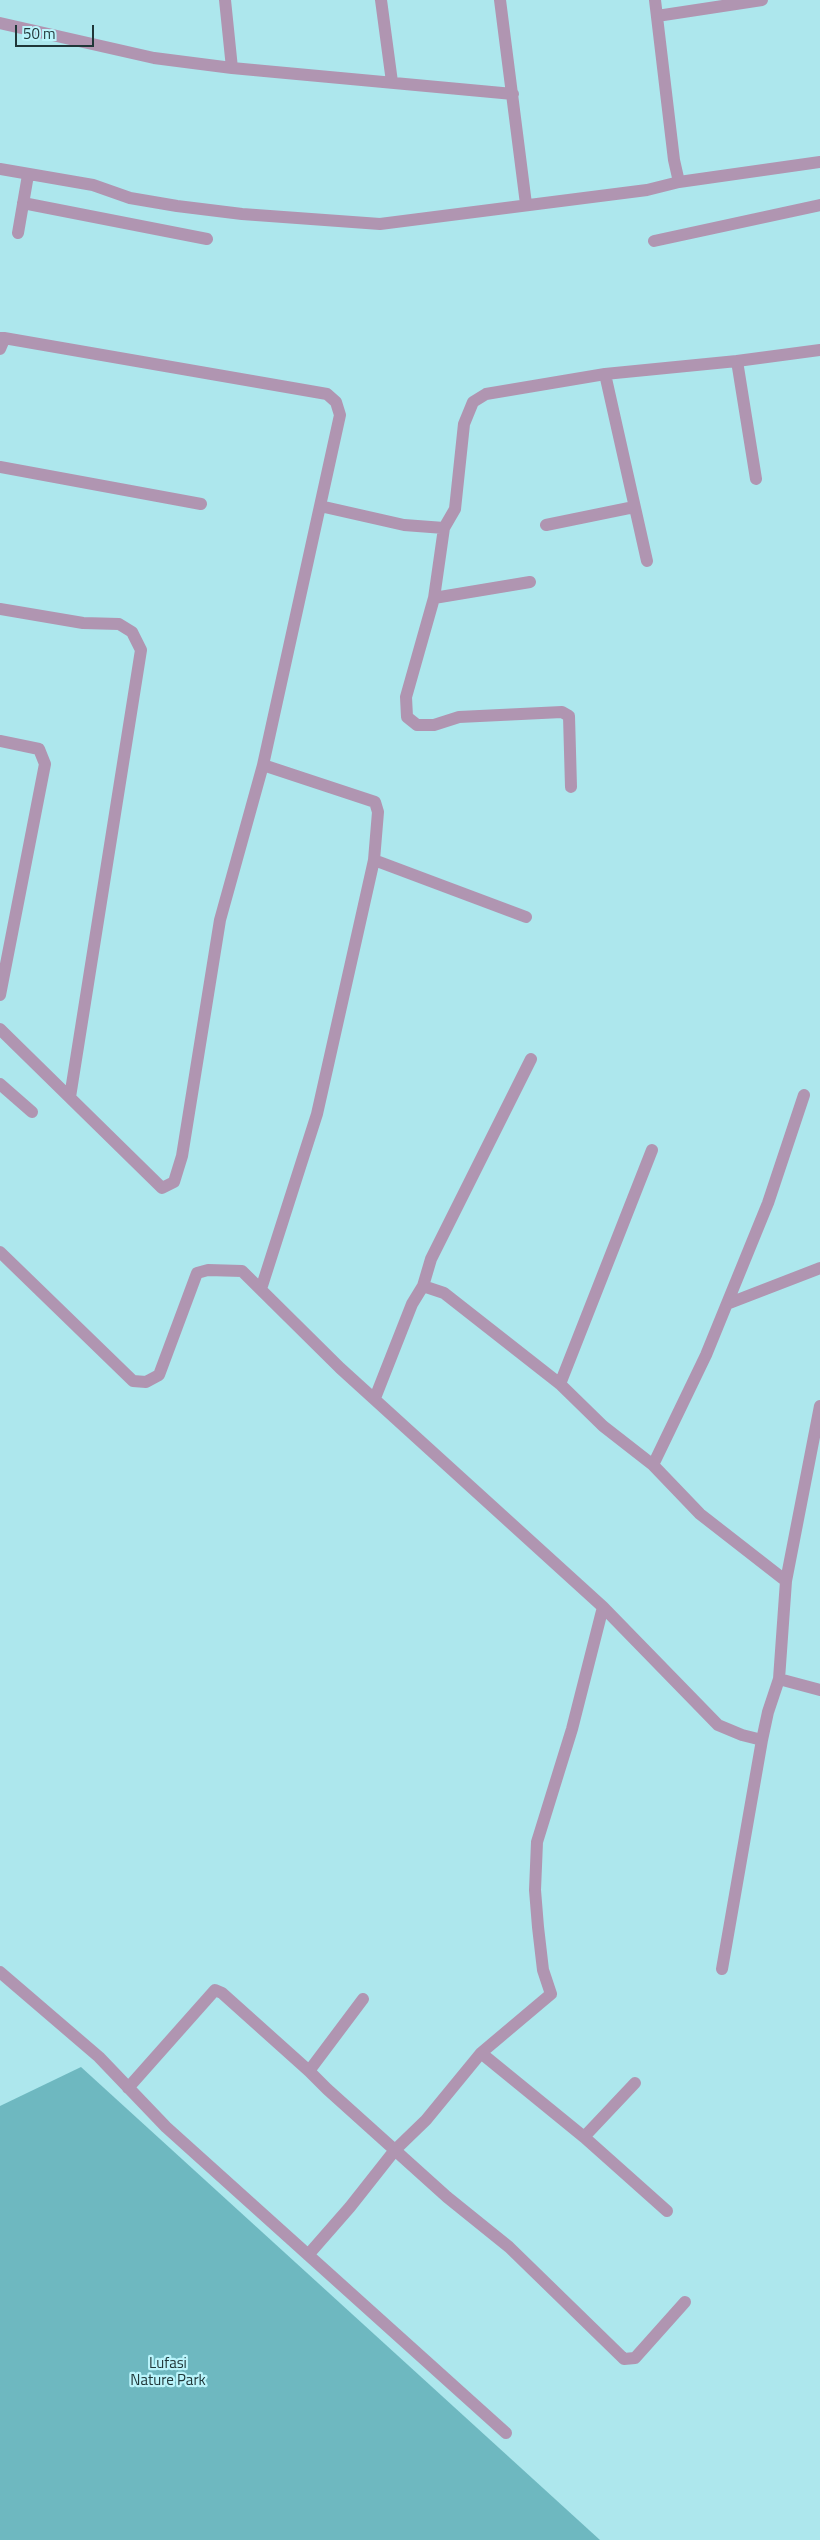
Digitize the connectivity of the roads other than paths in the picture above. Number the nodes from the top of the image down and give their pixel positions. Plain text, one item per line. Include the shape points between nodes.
1 (225, 0) edge
2 (381, 0) edge
3 (500, 0) edge
4 (655, 0) edge
5 (762, 0) edge
6 (656, 16) junction
7 (0, 23) edge
8 (232, 68) junction
9 (392, 82) junction
10 (513, 94) junction
11 (820, 162) edge
12 (0, 168) edge
13 (28, 175) junction
14 (679, 182) junction
15 (24, 203) junction
16 (526, 204) junction
17 (820, 205) edge
18 (18, 233) dead end
19 (207, 239) dead end
20 (654, 241) dead end
21 (0, 349) edge
22 (820, 350) edge
23 (737, 361) junction
24 (605, 374) junction
25 (0, 467) edge
26 (756, 479) dead end
27 (201, 504) dead end
28 (320, 506) junction
29 (634, 507) junction
30 (546, 526) dead end
31 (444, 528) junction
32 (647, 561) dead end
33 (530, 582) dead end
34 (434, 598) junction
35 (0, 609) edge
36 (0, 741) edge
37 (263, 765) junction
38 (571, 787) dead end
39 (374, 860) junction
40 (526, 918) dead end
41 (0, 995) edge
42 (0, 1028) edge
43 (531, 1059) dead end
44 (0, 1084) edge
45 (804, 1095) dead end
46 (70, 1097) junction
47 (32, 1112) dead end
48 (652, 1150) dead end
49 (0, 1252) edge
50 (820, 1268) edge
51 (422, 1286) junction
52 (261, 1289) junction
53 (727, 1304) junction
54 (560, 1384) junction
55 (375, 1398) junction
56 (820, 1406) edge
57 (653, 1465) junction
58 (786, 1581) junction
59 (603, 1607) junction
60 (779, 1679) junction
61 (820, 1690) edge
62 (762, 1740) junction
63 (722, 1969) dead end
64 (0, 1972) edge
65 (363, 1999) dead end
66 (481, 2053) junction
67 (309, 2071) junction
68 (635, 2083) dead end
69 (128, 2088) junction
70 (584, 2137) junction
71 (395, 2150) junction
72 (667, 2211) dead end
73 (308, 2255) junction
74 (685, 2302) dead end
75 (506, 2433) dead end

1 - 8 street
2 - 9 street
3 - 10 street
4 - 6 street
5 - 6 street
6 - 14 street
7 - 8 street via 154,58
8 - 9 street
9 - 10 street
10 - 16 street
11 - 14 street
12 - 13 street
13 - 15 street
13 - 16 street via 93,185 130,198 178,206 380,224
14 - 16 street via 647,190
15 - 18 street
15 - 19 street
17 - 20 street
21 - 28 street via 3,342 0,338 4,338 327,394 336,402 340,415
22 - 23 street
23 - 24 street
23 - 26 street
24 - 29 street
24 - 31 street via 486,394 473,402 464,424 455,510
25 - 27 street
28 - 31 street via 404,525
28 - 37 street
29 - 30 street
29 - 32 street
31 - 34 street
33 - 34 street
34 - 38 street via 406,697 407,716 417,725 434,725 459,717 562,712 569,716
35 - 46 street via 83,623 119,624 132,632 141,650
36 - 41 street via 40,749 45,764
37 - 39 street via 375,802 378,812
37 - 46 street via 220,920 182,1156 174,1182 162,1188
39 - 40 street
39 - 52 street via 317,1114
42 - 46 street
43 - 51 street via 430,1259
44 - 47 street
45 - 53 street via 768,1203
48 - 54 street
49 - 52 street via 133,1381 146,1382 159,1376 197,1273 208,1270 242,1271
50 - 53 street
51 - 54 street via 444,1293
51 - 55 street
52 - 55 street via 340,1368
53 - 57 street
54 - 57 street via 603,1426
55 - 59 street
56 - 58 street
57 - 58 street via 700,1514
58 - 60 street
59 - 62 street via 718,1725
59 - 66 street via 572,1729 537,1842 535,1890 538,1927 543,1970 551,1994
60 - 61 street
60 - 62 street
62 - 63 street
64 - 69 street via 99,2057
65 - 67 street
66 - 70 street
66 - 71 street via 426,2120
67 - 69 street via 215,1990
67 - 71 street
68 - 70 street
69 - 73 street via 166,2127
70 - 72 street
71 - 73 street
71 - 74 street via 508,2247 624,2359 635,2358
73 - 75 street

